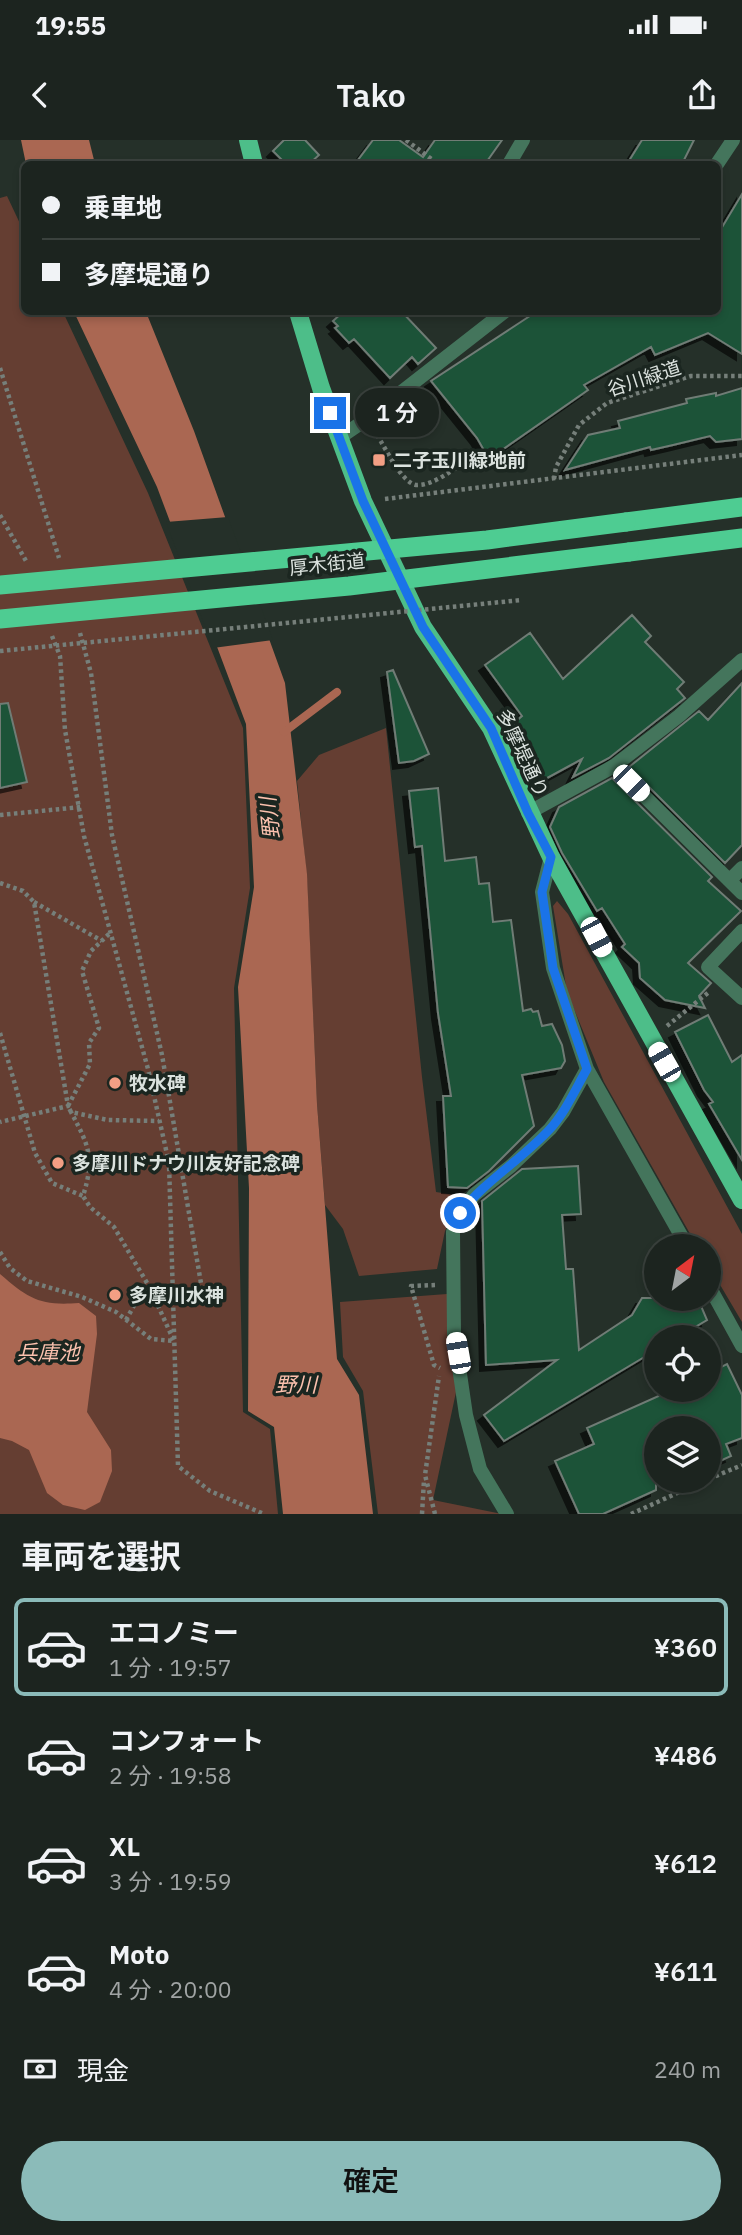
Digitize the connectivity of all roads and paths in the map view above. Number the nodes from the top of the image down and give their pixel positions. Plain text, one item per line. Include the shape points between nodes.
1 (248, 140) edge
2 (406, 140) edge
3 (523, 140) edge
4 (733, 140) edge
5 (253, 161) edge
6 (434, 161) edge
7 (511, 161) edge
8 (719, 161) edge
9 (300, 315) edge
10 (500, 315) edge
11 (0, 368) edge
12 (742, 376) edge
13 (367, 419) junction
14 (339, 438) junction
15 (742, 455) edge
16 (459, 466) dead end
17 (554, 479) junction
18 (363, 501) junction
19 (742, 507) edge
20 (0, 515) edge
21 (742, 538) edge
22 (29, 570) dead end
23 (62, 570) dead end
24 (0, 585) edge
25 (522, 600) dead end
26 (0, 619) edge
27 (76, 621) dead end
28 (51, 632) dead end
29 (0, 651) edge
30 (742, 660) edge
31 (614, 766) junction
32 (81, 807) junction
33 (528, 813) junction
34 (0, 815) edge
35 (551, 857) junction
36 (742, 868) edge
37 (730, 880) junction
38 (0, 883) edge
39 (742, 893) edge
40 (34, 902) junction
41 (742, 931) edge
42 (109, 934) junction
43 (102, 941) junction
44 (723, 981) junction
45 (742, 998) edge
46 (0, 1033) edge
47 (651, 1040) junction
48 (587, 1069) junction
49 (68, 1106) junction
50 (71, 1112) junction
51 (26, 1115) junction
52 (159, 1121) junction
53 (0, 1122) edge
54 (83, 1196) junction
55 (742, 1199) edge
56 (680, 1234) edge
57 (0, 1252) edge
58 (411, 1286) dead end
59 (150, 1288) junction
60 (203, 1295) dead end
61 (721, 1308) edge
62 (126, 1320) junction
63 (174, 1341) junction
64 (742, 1346) edge
65 (440, 1368) junction
66 (461, 1373) junction
67 (742, 1465) edge
68 (721, 1474) edge
69 (425, 1475) junction
70 (679, 1493) edge
71 (264, 1514) edge
72 (422, 1514) edge
73 (435, 1514) edge
74 (507, 1514) edge
75 (631, 1514) edge

1 - 5 main road
2 - 6 path
3 - 7 street
4 - 8 street
9 - 14 main road, 多摩堤通り
10 - 13 street
11 - 23 path
12 - 17 path, 谷川緑道 via 691,376 607,403 579,425
13 - 14 street
13 - 16 path via 409,483 418,486
14 - 18 main road, 多摩堤通り
15 - 17 path
17 - 18 path
18 - 33 main road, 多摩堤通り via 423,627 491,728
19 - 24 highway, 厚木街道, bridge via 487,540
20 - 22 path
21 - 26 highway, 厚木街道, bridge via 349,586
25 - 29 path, bridge
27 - 60 path via 91,673 113,835 162,1055
28 - 32 path via 60,656 65,730
30 - 31 street
31 - 33 street
31 - 37 street
32 - 34 path
32 - 42 path
33 - 35 main road, 多摩堤通り
35 - 47 main road, 多摩堤通り
35 - 48 street via 542,892 553,968
36 - 37 street
37 - 39 street
38 - 40 path via 23,891
40 - 43 path
40 - 49 path
41 - 44 street via 708,967
42 - 43 path
42 - 52 path
43 - 49 path via 91,951 82,971 99,1028 89,1043 90,1064
44 - 45 street
44 - 47 path
46 - 51 path
47 - 55 main road, 多摩堤通り
48 - 56 street
48 - 66 street via 550,1129 474,1195 460,1213 453,1232 454,1334
49 - 50 path
49 - 51 path
50 - 52 path via 108,1121
50 - 54 path via 88,1144 90,1174
51 - 53 path
51 - 54 path via 35,1153 52,1183
52 - 63 path via 169,1163
54 - 59 path via 114,1227
57 - 62 path via 10,1268 27,1281 82,1297
58 - 65 path via 434,1365
59 - 62 path
59 - 63 path
61 - 64 street
62 - 63 path via 151,1339
63 - 71 path via 178,1466 210,1492
65 - 66 path
65 - 69 path
66 - 74 street via 480,1469
67 - 68 path
69 - 72 path
69 - 73 path
70 - 75 path

